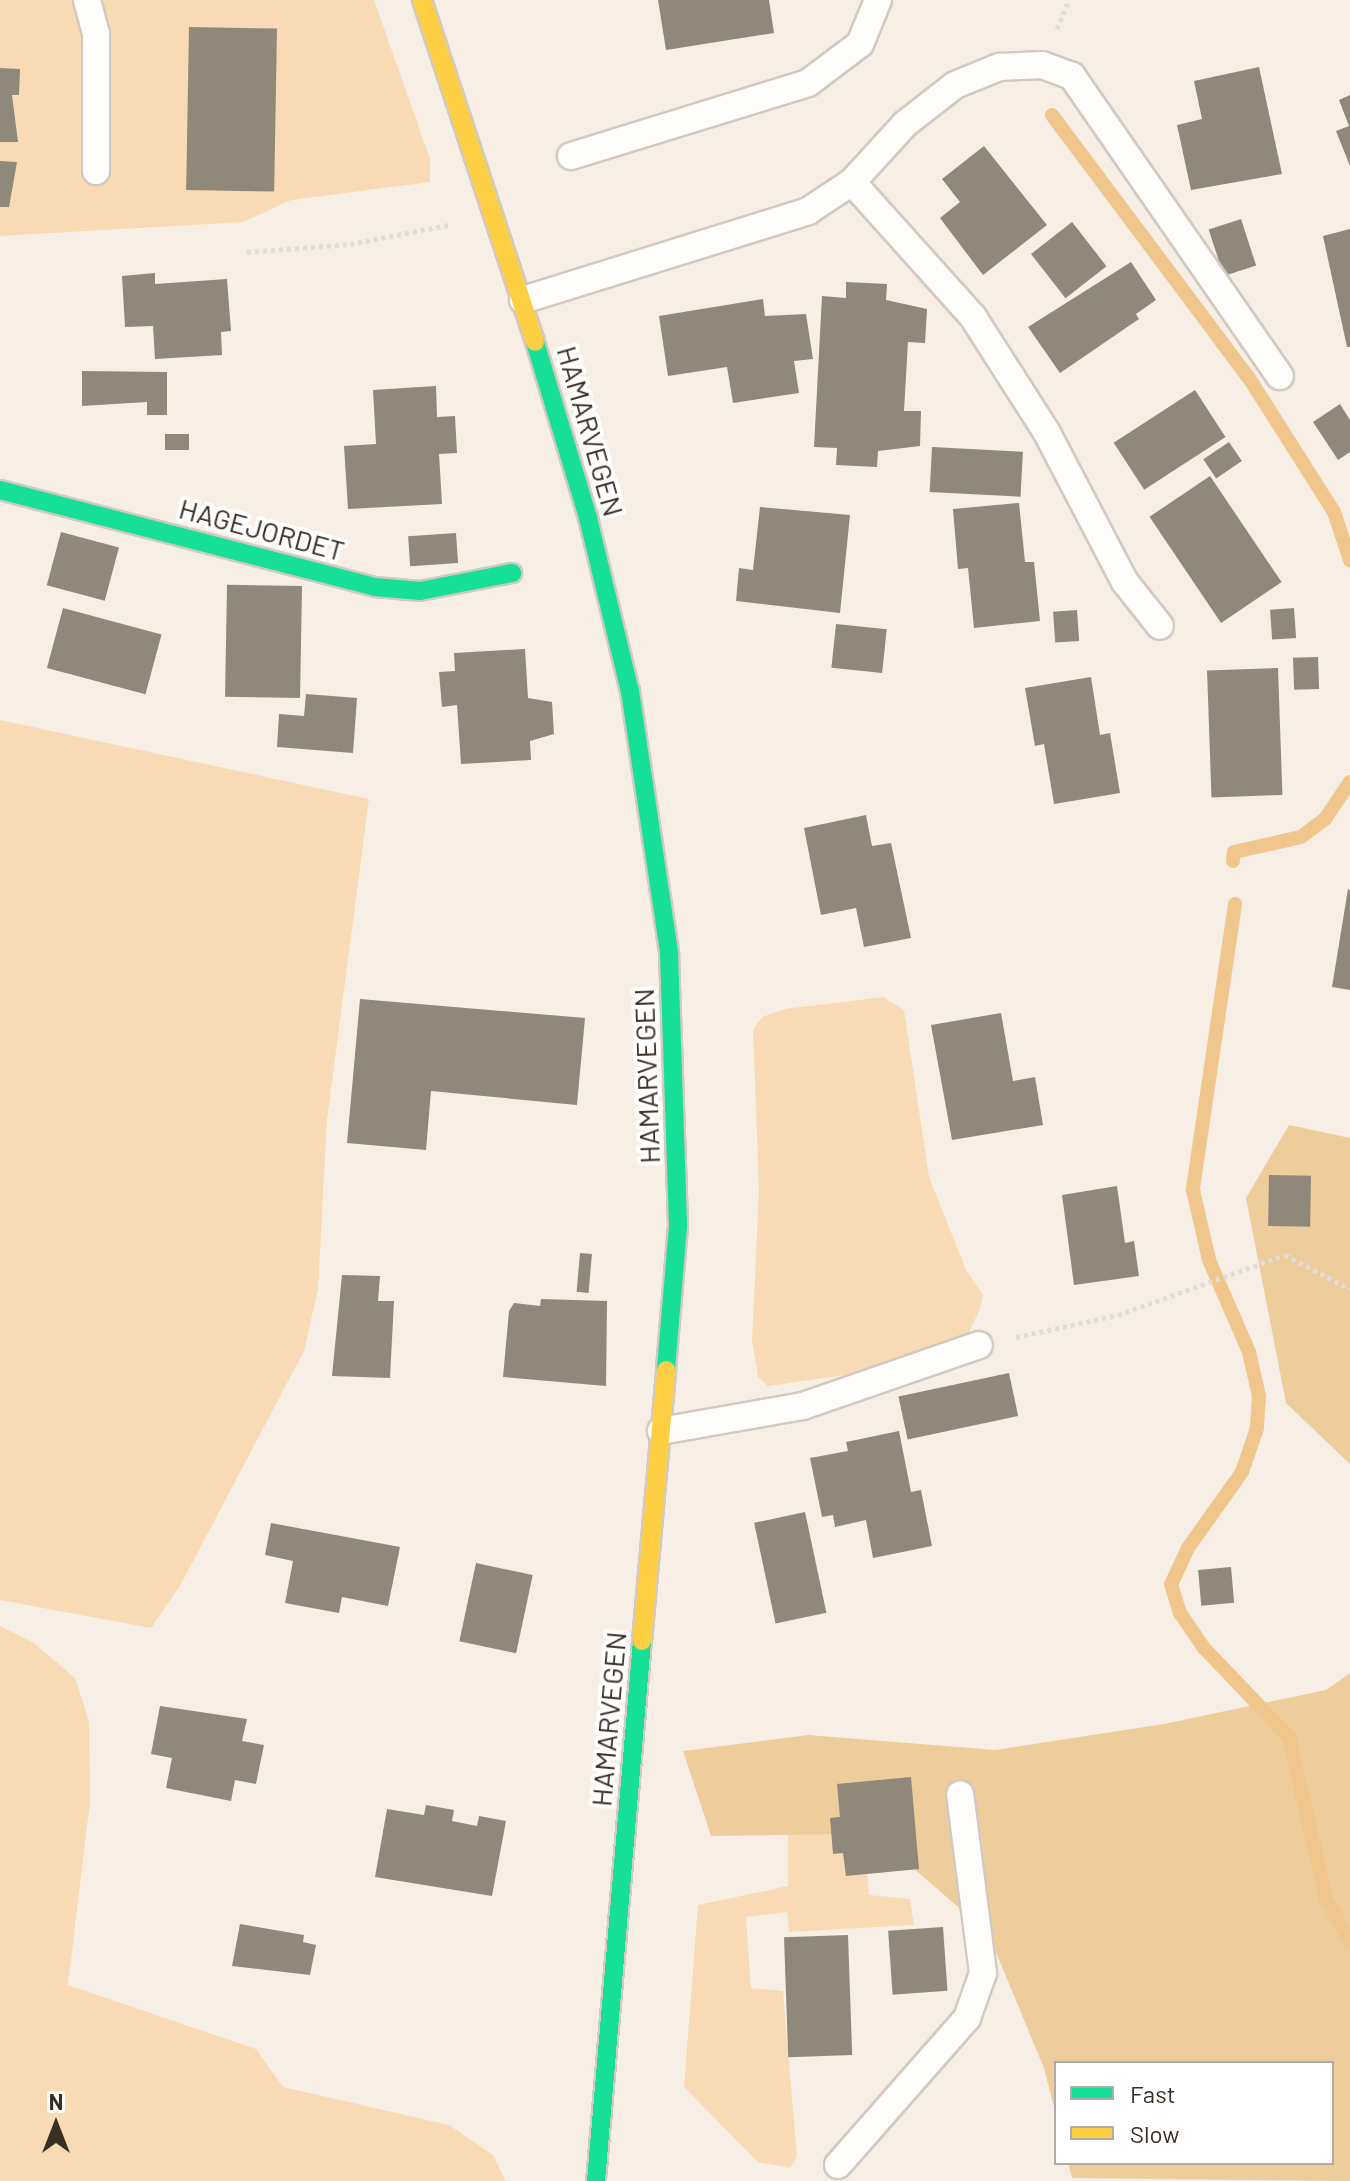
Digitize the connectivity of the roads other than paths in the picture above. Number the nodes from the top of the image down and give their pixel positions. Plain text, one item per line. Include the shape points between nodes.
1 (87, 0) edge
2 (422, 0) edge
3 (878, 0) edge
4 (571, 156) dead end
5 (96, 171) dead end
6 (852, 182) junction
7 (523, 300) junction
8 (1280, 376) dead end
9 (0, 490) edge
10 (512, 573) dead end
11 (1160, 626) dead end
12 (979, 1345) road end
13 (661, 1431) junction
14 (960, 1794) dead end
15 (838, 2165) dead end
16 (596, 2181) edge

1 - 5 lane via 96,34
2 - 7 main road, HAMARVEGEN
3 - 4 lane via 860,44 808,83
6 - 7 lane via 808,211
6 - 8 lane via 905,124 979,73 1025,64 1072,76
6 - 11 lane via 973,317 1046,431 1125,582
7 - 13 main road, HAMARVEGEN via 614,621 669,953 678,1226
9 - 10 main road, HAGEJORDET via 375,587 420,591
12 - 13 lane via 803,1406
13 - 16 main road, HAMARVEGEN
14 - 15 lane via 983,1973 967,2018

